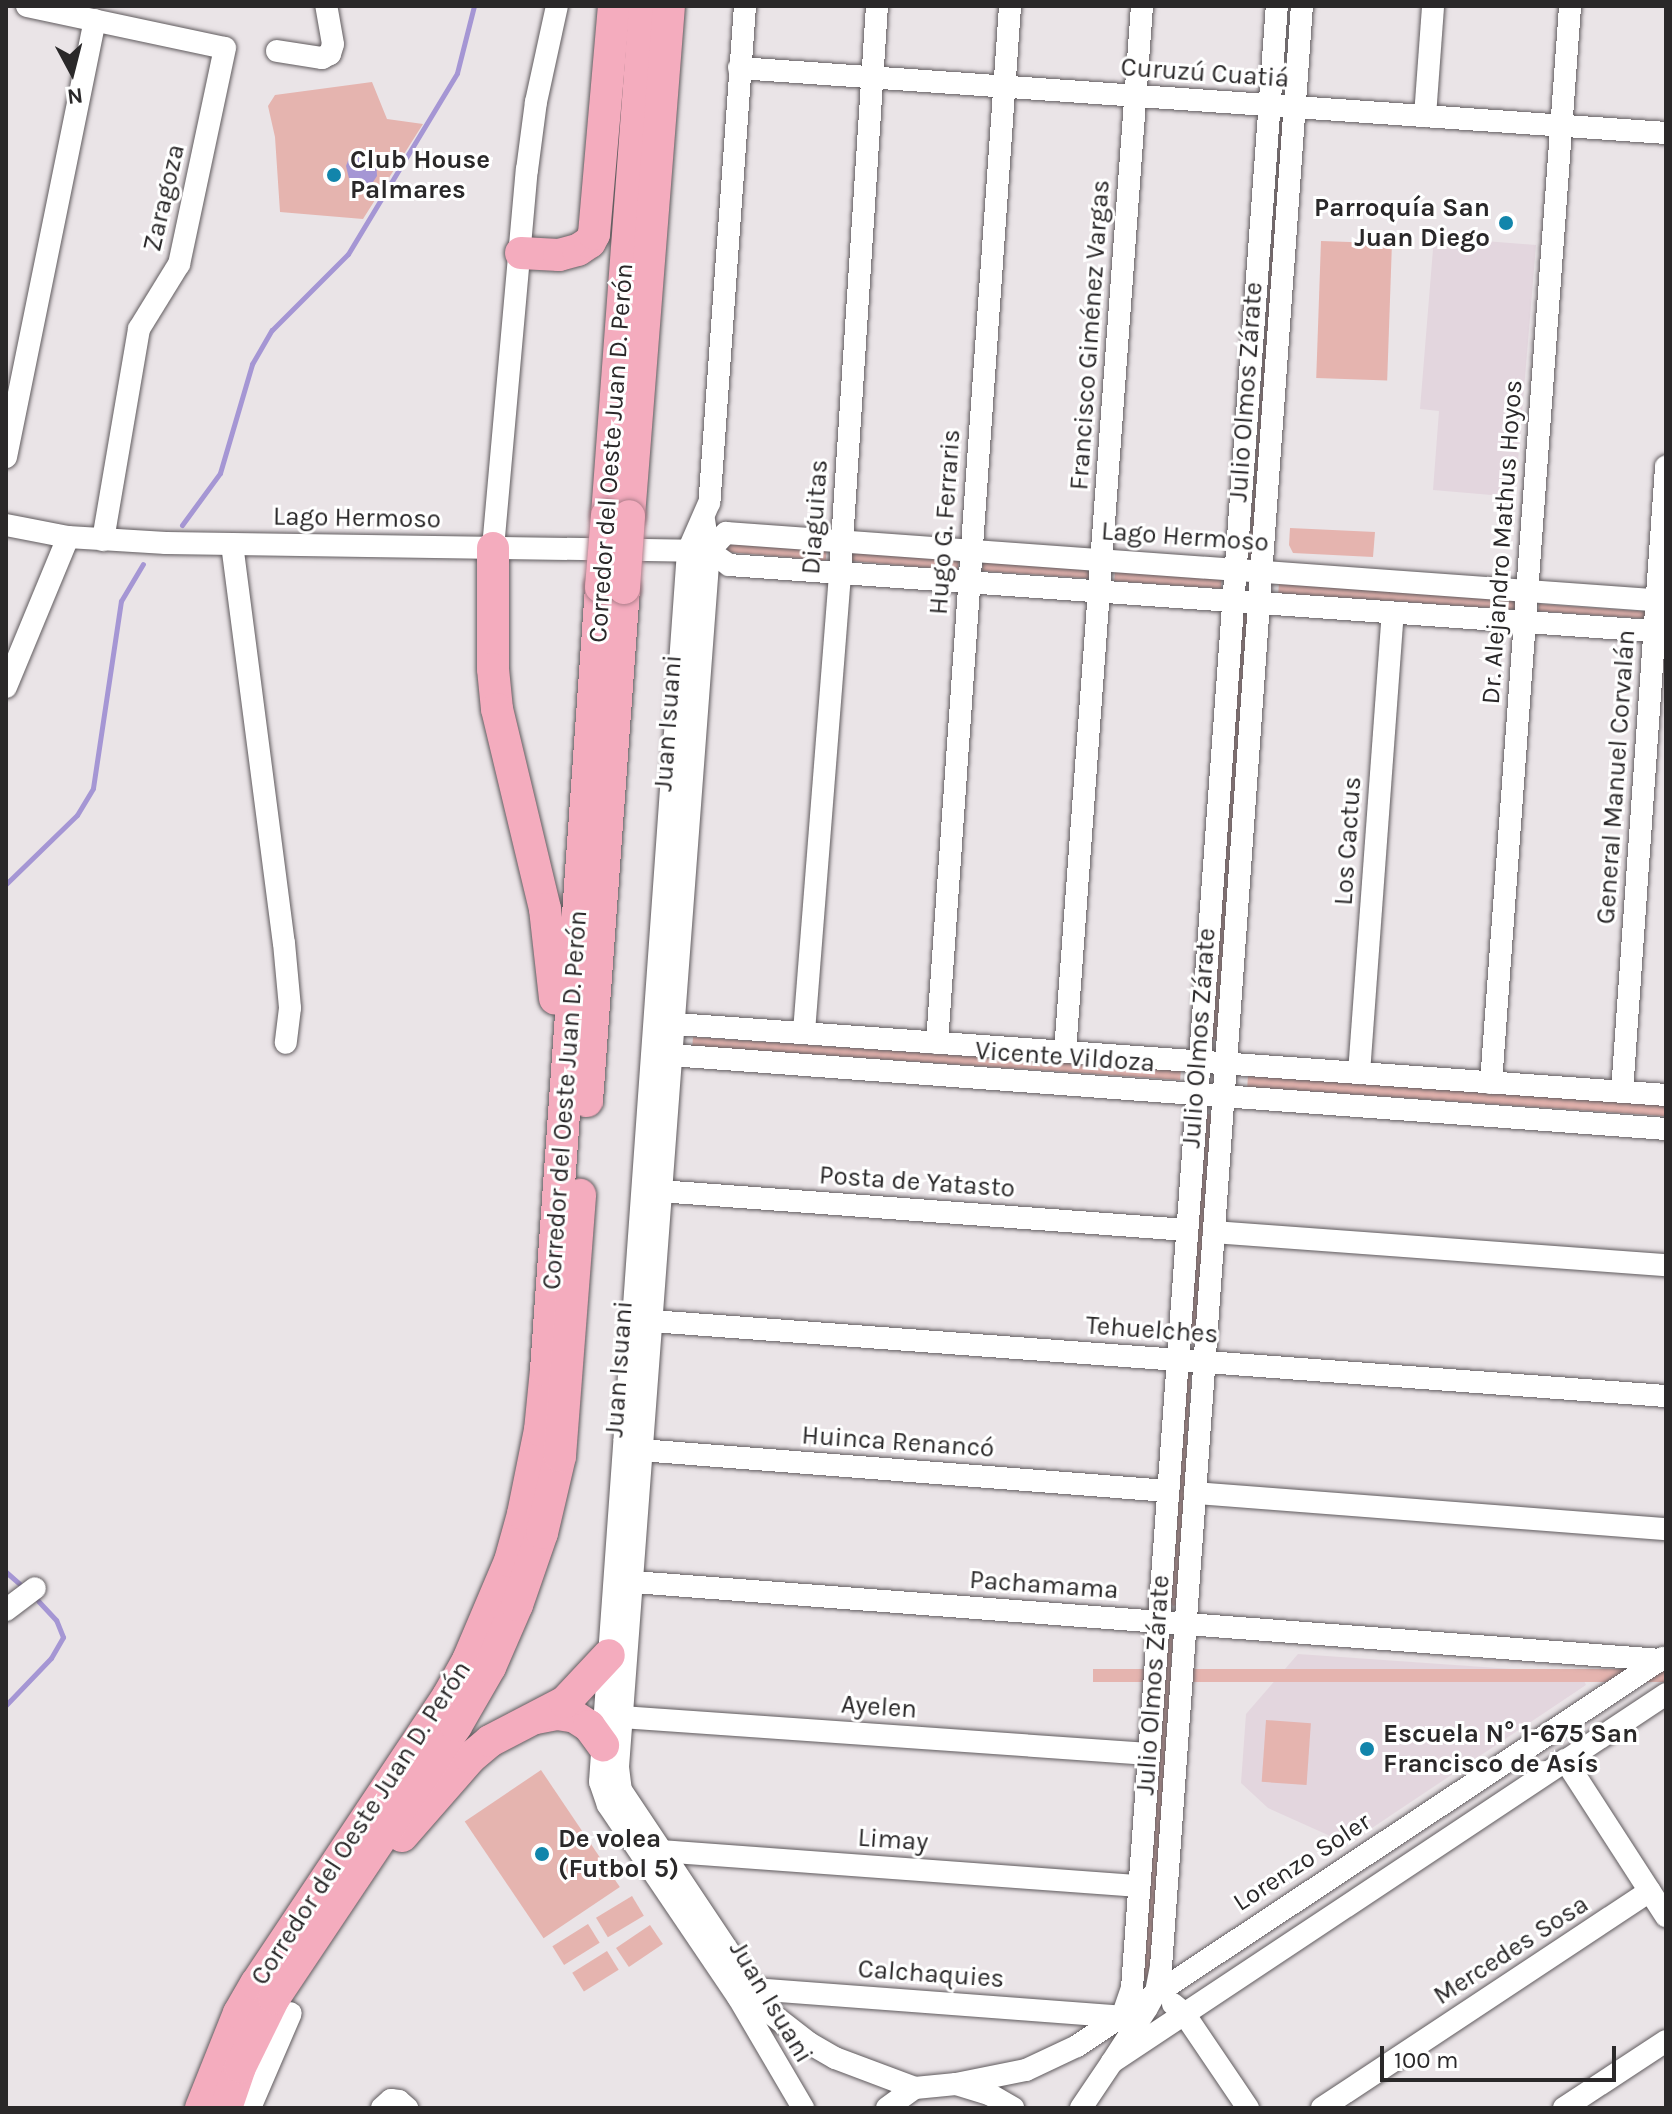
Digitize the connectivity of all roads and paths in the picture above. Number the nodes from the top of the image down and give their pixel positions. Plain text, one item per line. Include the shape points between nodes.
1 (27, 6) edge
2 (326, 6) edge
3 (557, 6) edge
4 (614, 6) edge
5 (645, 6) edge
6 (669, 6) edge
7 (745, 6) edge
8 (877, 6) edge
9 (1010, 6) edge
10 (1142, 6) edge
11 (1277, 6) edge
12 (1302, 6) edge
13 (1433, 6) edge
14 (1570, 6) edge
15 (95, 20) junction
16 (277, 51) dead end
17 (739, 68) junction
18 (872, 78) junction
19 (1004, 87) junction
20 (1135, 96) junction
21 (1270, 105) junction
22 (1295, 107) junction
23 (1425, 116) junction
24 (1561, 126) junction
25 (1666, 133) edge
26 (521, 253) junction
27 (6, 457) edge
28 (1666, 467) edge
29 (618, 516) junction
30 (6, 525) edge
31 (68, 537) junction
32 (103, 540) junction
33 (842, 540) junction
34 (232, 544) junction
35 (493, 548) junction
36 (971, 550) junction
37 (698, 551) junction
38 (1101, 559) junction
39 (1235, 569) junction
40 (1261, 571) junction
41 (840, 573) junction
42 (969, 582) junction
43 (612, 587) junction
44 (1099, 591) junction
45 (1527, 592) junction
46 (1233, 601) junction
47 (1661, 601) edge
48 (1259, 603) junction
49 (1393, 613) junction
50 (1525, 622) junction
51 (1660, 632) edge
52 (8, 675) edge
53 (664, 1023) junction
54 (804, 1032) junction
55 (286, 1043) dead end
56 (937, 1043) junction
57 (1065, 1052) junction
58 (662, 1055) junction
59 (1200, 1062) junction
60 (1226, 1063) junction
61 (1359, 1073) junction
62 (1491, 1083) junction
63 (1622, 1092) junction
64 (1197, 1094) junction
65 (1666, 1095) edge
66 (1223, 1096) junction
67 (1666, 1129) edge
68 (560, 1162) junction
69 (652, 1190) junction
70 (1187, 1230) junction
71 (1214, 1232) junction
72 (1666, 1265) edge
73 (642, 1320) junction
74 (1178, 1360) junction
75 (1204, 1362) junction
76 (1666, 1396) edge
77 (633, 1450) junction
78 (1168, 1491) junction
79 (1195, 1493) junction
80 (1666, 1529) edge
81 (623, 1581) junction
82 (35, 1588) dead end
83 (6, 1610) edge
84 (1159, 1622) junction
85 (1186, 1624) junction
86 (618, 1642) junction
87 (1663, 1658) edge
88 (1666, 1694) edge
89 (533, 1718) junction
90 (610, 1726) junction
91 (1149, 1754) junction
92 (1565, 1760) junction
93 (652, 1854) junction
94 (1139, 1886) junction
95 (1650, 1891) junction
96 (334, 1908) junction
97 (1666, 1916) edge
98 (300, 1936) junction
99 (1156, 1992) junction
100 (746, 1993) junction
101 (274, 1998) junction
102 (1183, 2012) junction
103 (239, 2013) junction
104 (1122, 2017) junction
105 (1666, 2041) edge
106 (1112, 2062) junction
107 (956, 2084) junction
108 (915, 2088) junction
109 (234, 2104) edge
110 (185, 2108) edge
111 (201, 2108) edge
112 (382, 2108) edge
113 (407, 2108) edge
114 (803, 2108) edge
115 (887, 2108) edge
116 (1013, 2108) edge
117 (1081, 2108) edge
118 (1248, 2108) edge
119 (1322, 2108) edge
120 (1564, 2108) edge

1 - 15 street
2 - 16 street via 330,54 322,58
3 - 26 street via 536,102
4 - 26 highway via 594,234 578,250 559,255
5 - 29 highway, Corredor del Oeste Juan D. Perón
6 - 29 highway, Corredor del Oeste Juan D. Perón
7 - 17 street, Juan Isuani
8 - 18 street, Diaguitas
9 - 19 street, Hugo G. Ferraris
10 - 20 street, Francisco Giménez Vargas
11 - 21 street, Julio Olmos Zárate
12 - 22 street, Julio Olmos Zárate
13 - 23 street
14 - 24 street, Dr. Alejandro Mathus Hoyos
15 - 27 street
15 - 32 street, Zaragoza via 225,48 179,264 139,329
17 - 18 street, Curuzú Cuatiá
17 - 37 street, Juan Isuani via 709,503
18 - 19 street, Curuzú Cuatiá
18 - 33 street, Diaguitas
19 - 20 street, Curuzú Cuatiá
19 - 36 street, Hugo G. Ferraris
20 - 21 street, Curuzú Cuatiá
20 - 38 street, Francisco Giménez Vargas
21 - 22 street, Curuzú Cuatiá
21 - 39 street, Julio Olmos Zárate
22 - 23 street, Curuzú Cuatiá
22 - 40 street, Julio Olmos Zárate
23 - 24 street, Curuzú Cuatiá
24 - 25 street, Curuzú Cuatiá
24 - 45 street, Dr. Alejandro Mathus Hoyos
26 - 35 street
28 - 47 street, General Manuel Corvalán
29 - 43 highway, Corredor del Oeste Juan D. Perón, bridge
30 - 31 street, Lago Hermoso
31 - 32 street, Lago Hermoso
31 - 52 street
32 - 34 street, Lago Hermoso
33 - 36 street, Lago Hermoso
33 - 37 street, Lago Hermoso via 726,533
33 - 41 street, Diaguitas
34 - 35 street, Lago Hermoso
34 - 55 street via 284,943 290,1008
35 - 37 street, Lago Hermoso
35 - 68 highway via 497,709 551,949
36 - 38 street, Lago Hermoso
36 - 42 street, Hugo G. Ferraris
37 - 41 street, Lago Hermoso via 729,565
37 - 53 street, Juan Isuani
38 - 39 street, Lago Hermoso
38 - 44 street, Francisco Giménez Vargas
39 - 40 street, Lago Hermoso
39 - 46 street, Julio Olmos Zárate
40 - 45 street, Lago Hermoso
40 - 48 street, Julio Olmos Zárate
41 - 42 street, Lago Hermoso
41 - 54 street, Diaguitas
42 - 44 street, Lago Hermoso
42 - 56 street, Hugo G. Ferraris
43 - 68 highway, Corredor del Oeste Juan D. Perón
43 - 96 highway, Corredor del Oeste Juan D. Perón via 571,1354 552,1495 517,1605 490,1667
44 - 46 street, Lago Hermoso
44 - 57 street, Francisco Giménez Vargas
45 - 47 street, Lago Hermoso
45 - 50 street, Dr. Alejandro Mathus Hoyos
46 - 48 street, Lago Hermoso
46 - 59 street, Julio Olmos Zárate
47 - 51 street, General Manuel Corvalán
48 - 49 street, Lago Hermoso
48 - 60 street, Julio Olmos Zárate
49 - 50 street, Lago Hermoso
49 - 61 street, Los Cactus
50 - 51 street, Lago Hermoso
50 - 62 street, Dr. Alejandro Mathus Hoyos
51 - 63 street, General Manuel Corvalán
53 - 54 street, Vicente Vildoza
53 - 58 street, Juan Isuani
54 - 56 street, Vicente Vildoza
56 - 57 street, Vicente Vildoza
57 - 59 street, Vicente Vildoza
58 - 64 street, Vicente Vildoza
58 - 69 street, Juan Isuani
59 - 60 street, Vicente Vildoza
59 - 64 street, Julio Olmos Zárate
60 - 61 street, Vicente Vildoza
60 - 66 street, Julio Olmos Zárate
61 - 62 street, Vicente Vildoza
62 - 63 street, Vicente Vildoza
63 - 65 street, Vicente Vildoza
64 - 66 street, Vicente Vildoza
64 - 70 street, Julio Olmos Zárate
66 - 67 street, Vicente Vildoza
66 - 71 street, Julio Olmos Zárate
68 - 98 highway, Corredor del Oeste Juan D. Perón via 540,1430 510,1561 448,1696
69 - 70 street, Posta de Yatasto
69 - 73 street, Juan Isuani
70 - 74 street, Julio Olmos Zárate
71 - 72 street
71 - 75 street, Julio Olmos Zárate
73 - 74 street, Tehuelches
73 - 77 street, Juan Isuani
74 - 75 street, Tehuelches
74 - 78 street, Julio Olmos Zárate
75 - 76 street, Tehuelches
75 - 79 street, Julio Olmos Zárate
77 - 78 street, Huinca Renancó
77 - 81 street, Juan Isuani
78 - 84 street, Julio Olmos Zárate
79 - 80 street
79 - 85 street, Julio Olmos Zárate
81 - 84 street, Pachamama
81 - 86 street, Juan Isuani
81 - 86 street, Juan Isuani
82 - 83 street
84 - 85 street, Pachamama
84 - 91 street, Julio Olmos Zárate
85 - 87 street, Pachamama
85 - 99 street, Julio Olmos Zárate
86 - 89 highway via 565,1702
86 - 90 street, Juan Isuani
86 - 90 street, Juan Isuani
87 - 99 street, Lorenzo Soler
88 - 92 street
89 - 90 highway via 557,1714 589,1726
89 - 96 highway via 470,1758
90 - 91 street, Ayelen
90 - 93 street, Juan Isuani via 621,1790
90 - 93 street, Juan Isuani via 601,1792
91 - 94 street, Julio Olmos Zárate
92 - 95 street
92 - 102 street
93 - 94 street, Limay
93 - 100 street, Juan Isuani
94 - 104 street, Julio Olmos Zárate via 1132,1988
95 - 97 street
95 - 119 street, Mercedes Sosa
96 - 98 highway, Corredor del Oeste Juan D. Perón
98 - 101 highway, Corredor del Oeste Juan D. Perón
99 - 102 street
99 - 104 street, Lorenzo Soler
99 - 106 street, Julio Olmos Zárate
100 - 104 street, Calchaquies
100 - 108 street, Juan Isuani via 835,2058
100 - 114 street, Juan Isuani
101 - 103 highway, Corredor del Oeste Juan D. Perón
101 - 109 highway, Corredor del Oeste Juan D. Perón
102 - 106 street
102 - 118 street
103 - 110 highway
103 - 111 highway, Corredor del Oeste Juan D. Perón
104 - 107 street, Lorenzo Soler via 1040,2065
105 - 120 street
106 - 117 street
107 - 108 street, Lorenzo Soler
107 - 116 street
108 - 115 street
112 - 113 street via 391,2100

